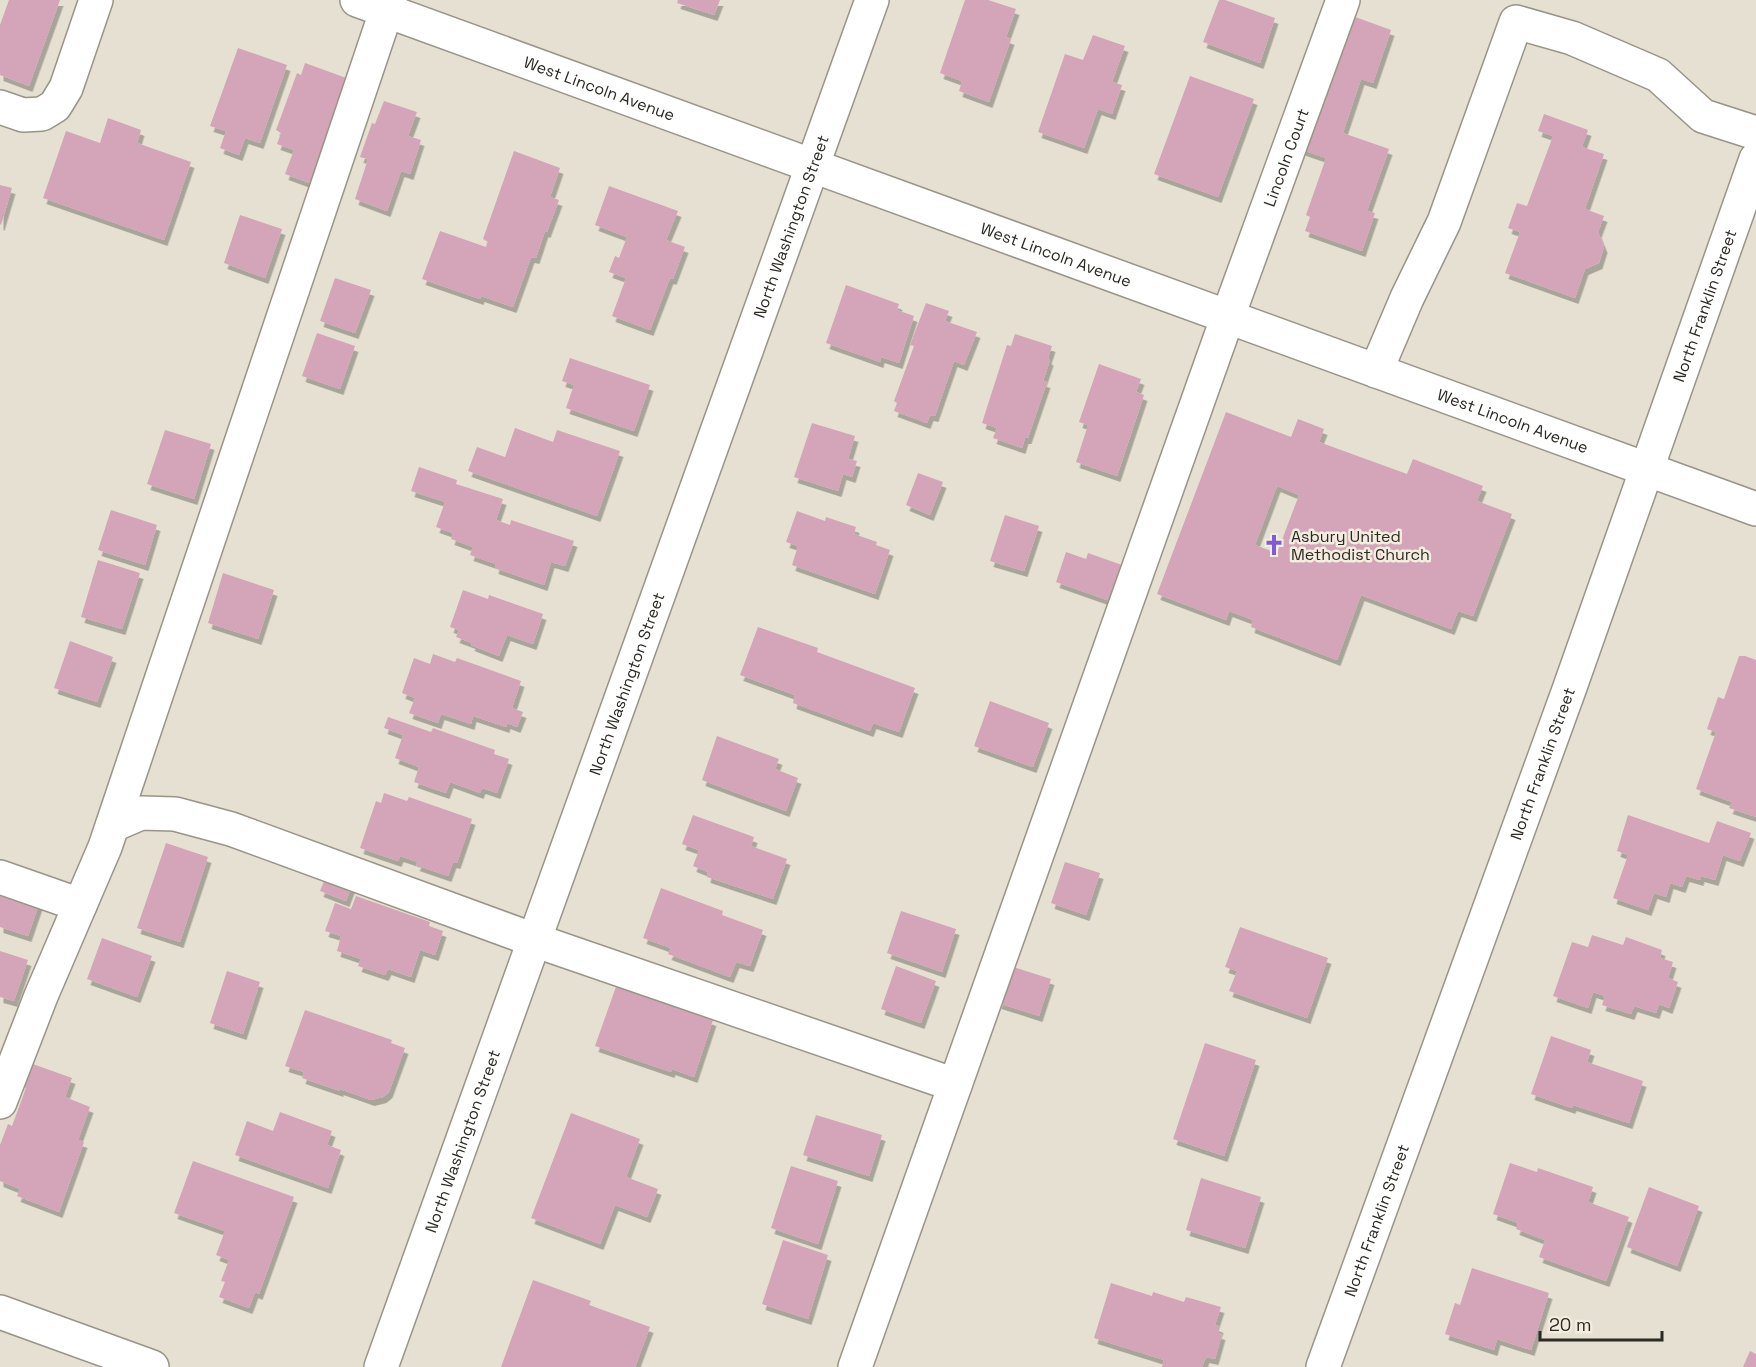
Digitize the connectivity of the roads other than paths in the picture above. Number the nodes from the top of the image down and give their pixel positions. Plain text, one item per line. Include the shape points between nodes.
1 (96, 0) edge
2 (872, 0) edge
3 (1343, 0) edge
4 (378, 4) edge
5 (0, 107) edge
6 (1756, 133) edge
7 (1756, 159) edge
8 (813, 166) junction
9 (1228, 316) junction
10 (1376, 371) junction
11 (1646, 469) junction
12 (1756, 509) edge
13 (113, 825) junction
14 (0, 877) edge
15 (80, 905) junction
16 (534, 939) junction
17 (955, 1084) junction
18 (0, 1102) edge
19 (0, 1312) edge
20 (152, 1367) edge
21 (381, 1367) edge
22 (855, 1367) edge
23 (1323, 1367) edge

1 - 5 street via 66,88 55,106 42,114 23,115
2 - 8 street, North Washington Street
3 - 9 street, Lincoln Court
4 - 8 street, West Lincoln Avenue
4 - 13 street
6 - 10 street via 1703,116 1658,75 1572,38 1516,22 1444,222
7 - 11 street, North Franklin Street
8 - 9 street, West Lincoln Avenue
8 - 16 street, North Washington Street
9 - 10 street, West Lincoln Avenue
9 - 17 street, Lincoln Court
10 - 11 street, West Lincoln Avenue
11 - 12 street, West Lincoln Avenue
11 - 23 street, North Franklin Street
13 - 15 street
13 - 16 street via 141,813 175,814 231,829
14 - 15 street
15 - 18 street
16 - 17 street
16 - 21 street, North Washington Street
17 - 22 street, Lincoln Court
19 - 20 street

